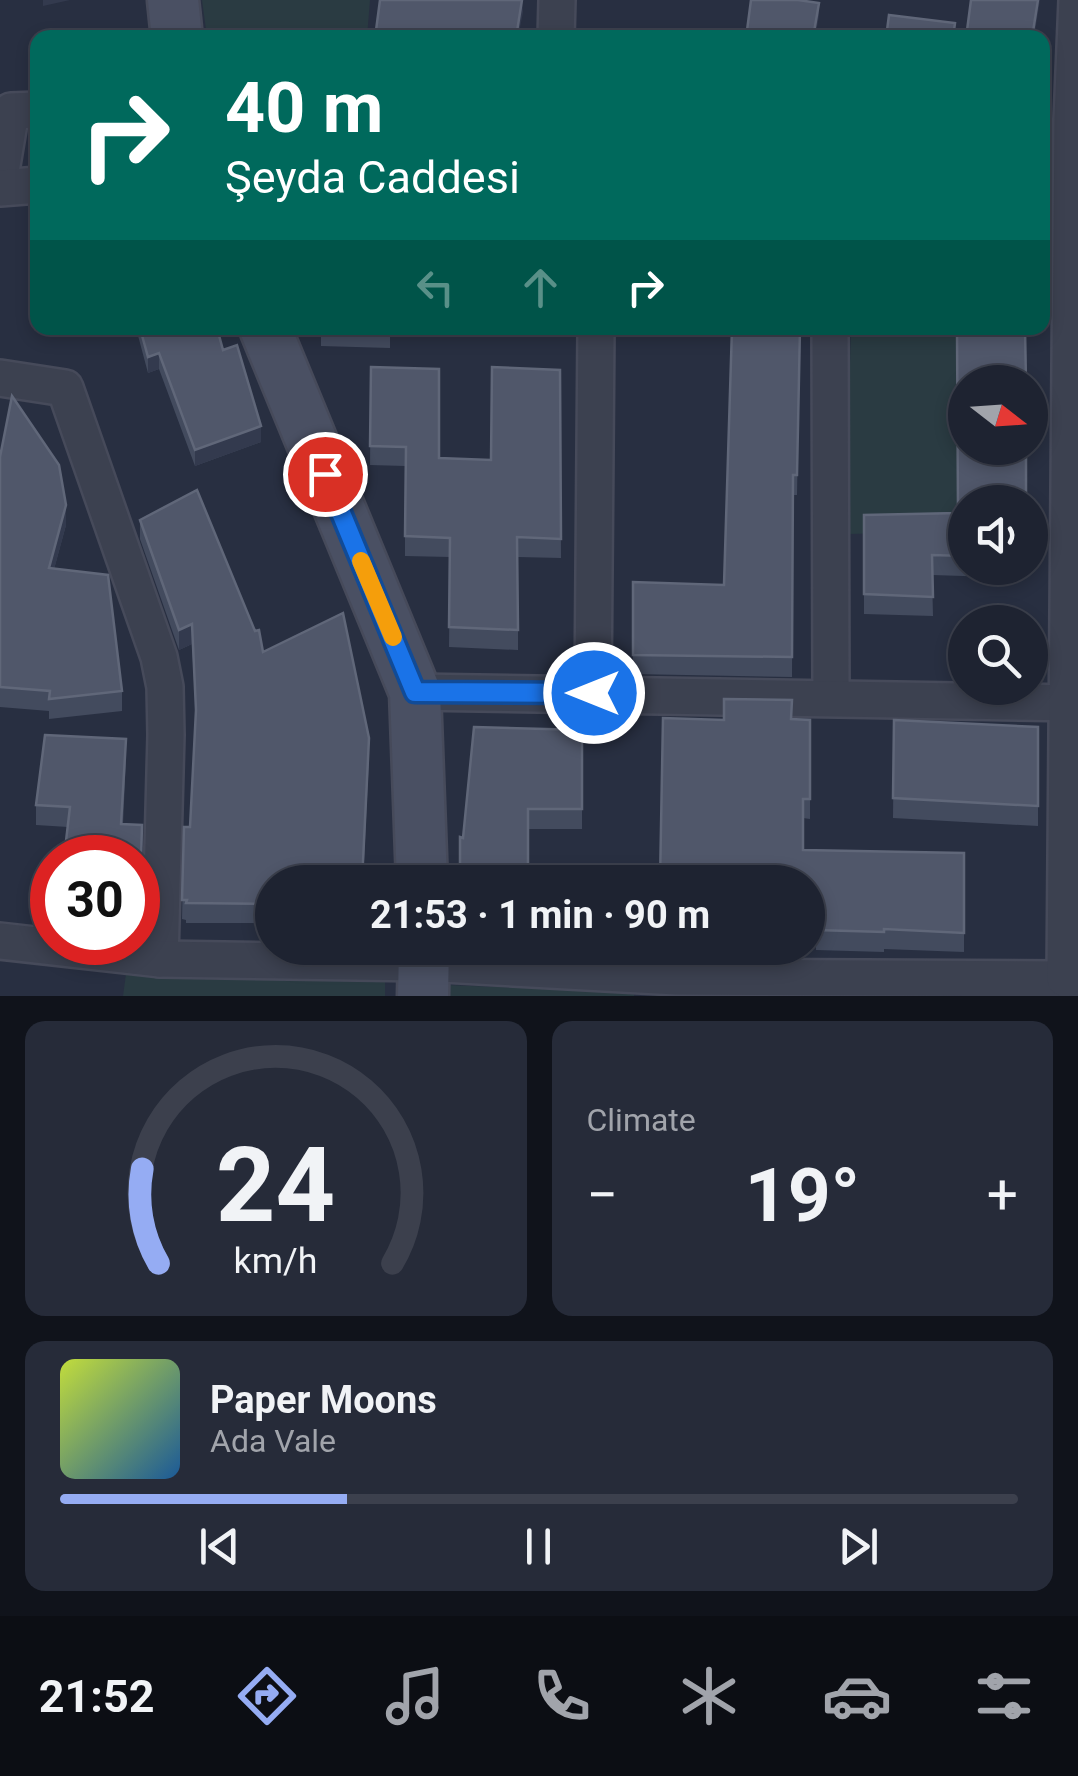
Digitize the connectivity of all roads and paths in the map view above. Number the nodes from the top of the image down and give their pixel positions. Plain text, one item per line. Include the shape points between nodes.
1 (173, 0) edge
2 (556, 0) edge
3 (1077, 0) edge
4 (176, 30) edge
5 (556, 30) edge
6 (30, 110) edge
7 (1064, 119) edge
8 (0, 177) edge
9 (30, 186) edge
10 (0, 188) edge
11 (269, 335) edge
12 (596, 335) edge
13 (830, 335) edge
14 (0, 378) edge
15 (415, 692) junction
16 (594, 693) junction
17 (831, 697) junction
18 (1072, 703) edge
19 (421, 865) edge
20 (0, 941) edge
21 (30, 944) edge
22 (160, 959) joint
23 (424, 969) edge
24 (1071, 982) edge
25 (676, 986) edge
26 (919, 988) edge

1 - 4 main road
2 - 5 street
3 - 7 street
6 - 8 street via 12,111
7 - 18 street
9 - 10 street
11 - 15 main road
12 - 16 street
13 - 17 street
14 - 22 street via 65,388 159,656 166,735
15 - 16 street
15 - 19 main road
16 - 17 street
17 - 18 street
18 - 24 street
20 - 21 street
22 - 23 street
23 - 25 street
24 - 26 street
25 - 26 street

